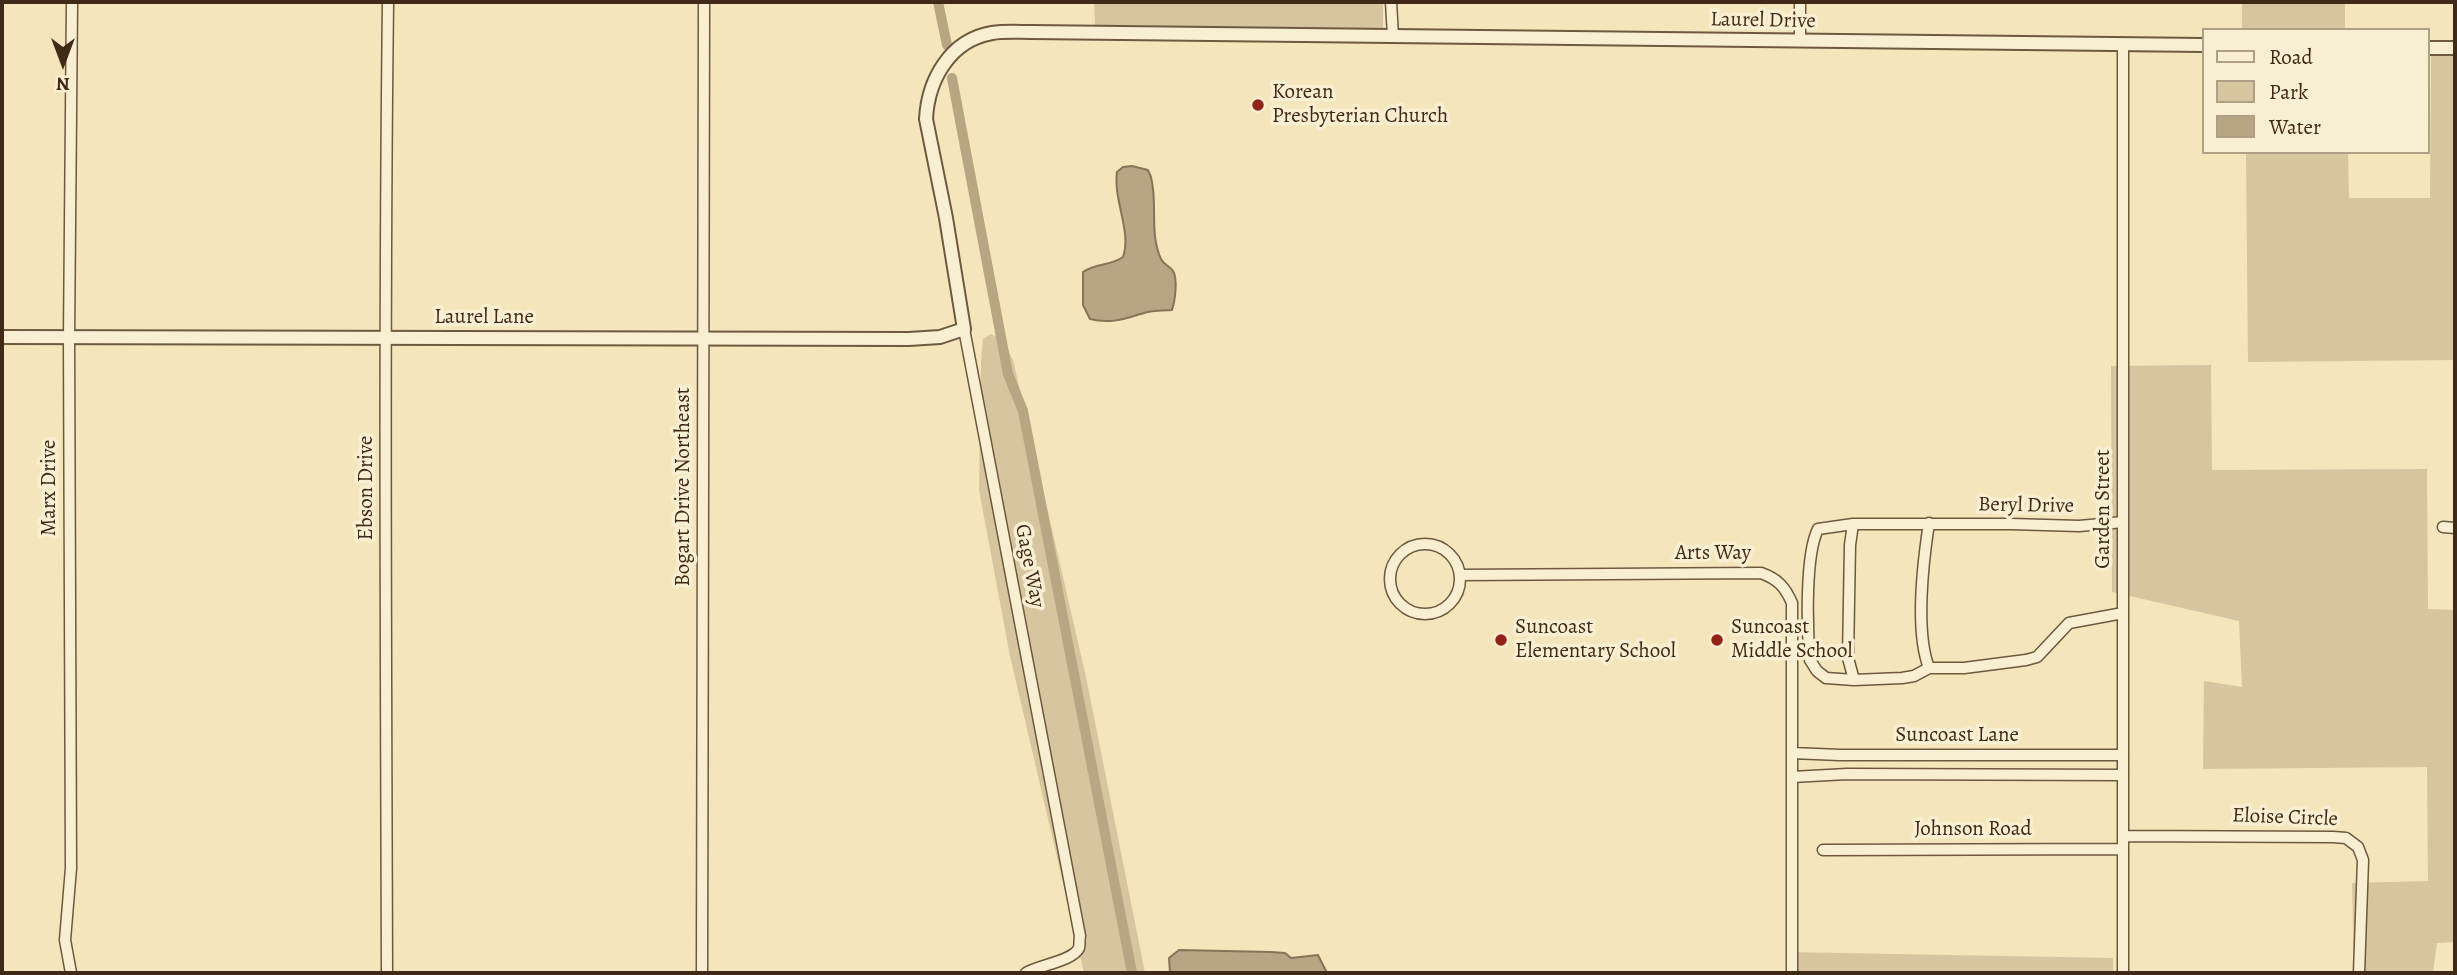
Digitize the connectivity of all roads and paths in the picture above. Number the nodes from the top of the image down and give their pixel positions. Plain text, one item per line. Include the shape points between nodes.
1 (72, 2) edge
2 (388, 2) edge
3 (704, 2) edge
4 (1391, 2) edge
5 (1800, 2) edge
6 (1393, 36) junction
7 (1800, 41) junction
8 (2123, 44) junction
9 (2202, 45) edge
10 (2429, 48) edge
11 (2455, 48) edge
12 (928, 132) joint
13 (964, 329) junction
14 (2, 337) edge
15 (69, 337) junction
16 (384, 337) junction
17 (704, 339) junction
18 (2123, 522) junction
19 (1929, 523) junction
20 (1853, 524) junction
21 (2443, 527) dead end
22 (2455, 528) edge
23 (1460, 575) junction
24 (2123, 613) junction
25 (1929, 668) junction
26 (1854, 680) junction
27 (1792, 752) junction
28 (2123, 755) junction
29 (2123, 775) junction
30 (1792, 776) junction
31 (2123, 836) junction
32 (2123, 849) junction
33 (1823, 850) dead end
34 (71, 973) edge
35 (387, 973) edge
36 (702, 973) edge
37 (1026, 973) edge
38 (1792, 973) edge
39 (2123, 973) edge
40 (2359, 973) edge

1 - 15 street, Marx Drive
2 - 16 street, Ebson Drive
3 - 17 street, Bogart Drive Northeast
4 - 6 street
5 - 7 street
6 - 7 street, Laurel Drive
6 - 12 street, Laurel Drive via 990,33 964,44 945,61 927,108
7 - 8 street, Laurel Drive
8 - 9 street, Laurel Drive
8 - 18 street, Garden Street
10 - 11 street
12 - 13 street, Gage Way
13 - 17 street, Laurel Lane via 925,339
13 - 37 street, Gage Way via 1080,936 1079,948 1071,957
14 - 15 street, Laurel Lane
15 - 16 street, Laurel Lane
15 - 34 street, Marx Drive via 71,868 65,940
16 - 17 street, Laurel Lane
16 - 35 street, Ebson Drive
17 - 36 street, Bogart Drive Northeast
18 - 19 street, Beryl Drive via 2078,526
18 - 24 street, Garden Street
19 - 20 street, Beryl Drive
19 - 25 street via 1922,645
20 - 26 street via 1848,658
20 - 26 street, Beryl Drive via 1818,529 1812,540 1809,643 1816,671 1826,678
21 - 22 street
23 - 23 street via 1457,564 1439,547 1415,545 1396,560 1390,583 1408,610 1429,614 1449,605 1460,586
23 - 27 street, Arts Way via 1761,573 1776,579 1792,603
24 - 25 street, Beryl Drive via 2069,623 2037,657 1964,668
24 - 28 street, Garden Street
25 - 26 street, Beryl Drive via 1902,678
27 - 28 street, Suncoast Lane
27 - 30 street, Arts Way
28 - 29 street, Garden Street
29 - 30 street, Suncoast Lane
29 - 31 street, Garden Street
30 - 38 street, Arts Way
31 - 32 street, Garden Street
31 - 40 street, Eloise Circle via 2346,838 2358,847 2363,860
32 - 33 street, Johnson Road
32 - 39 street, Garden Street

